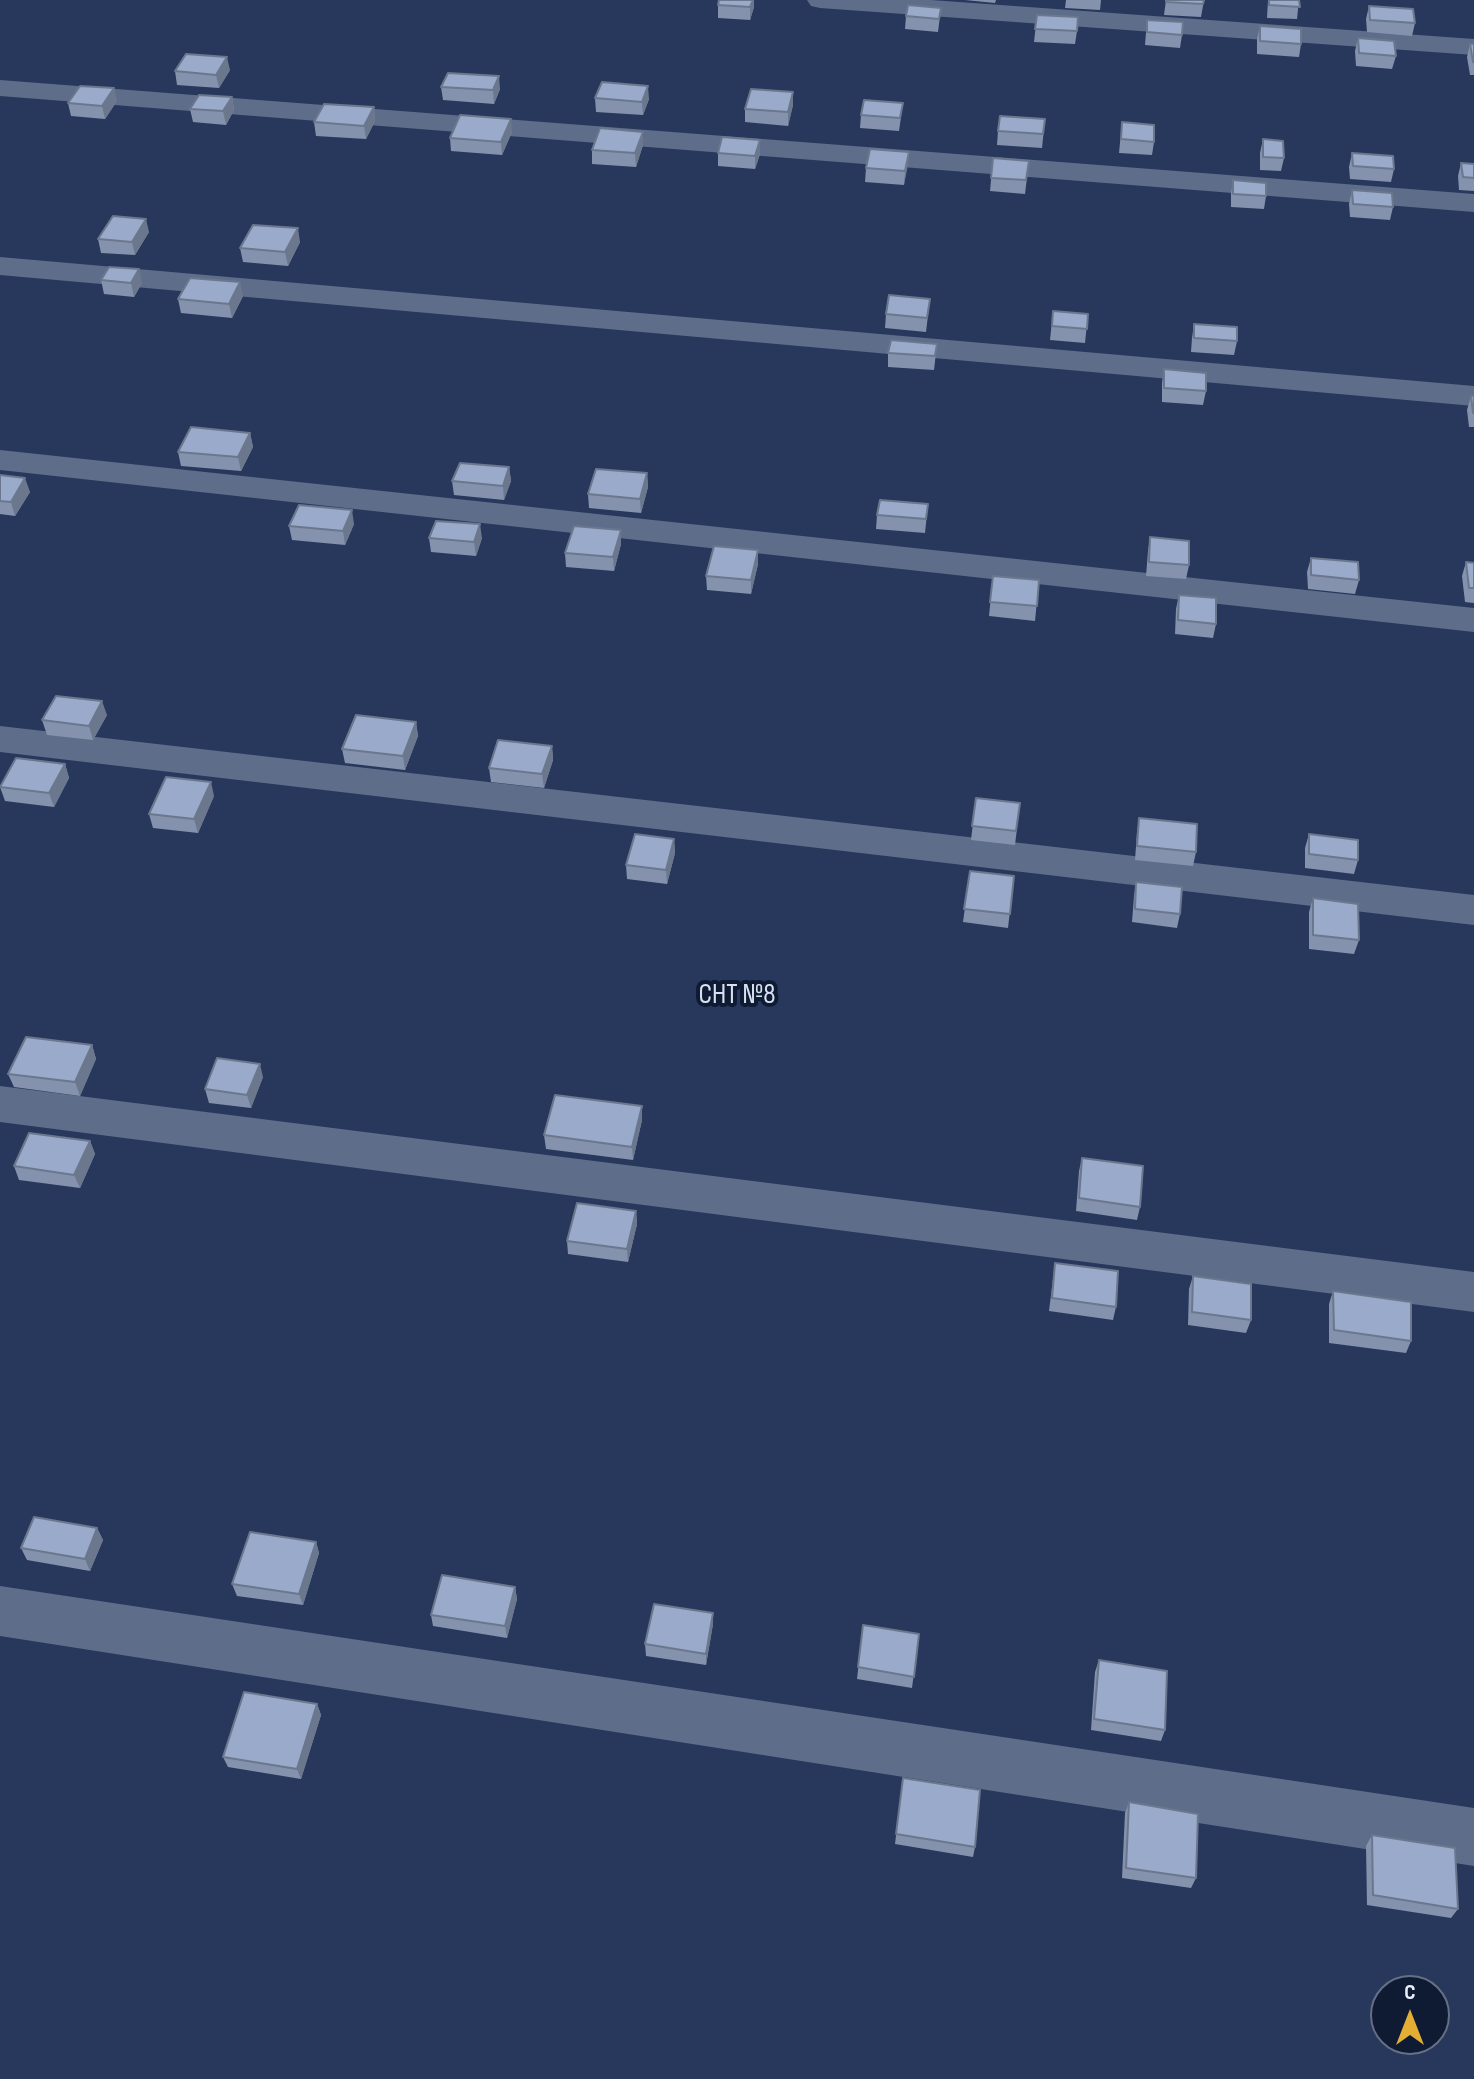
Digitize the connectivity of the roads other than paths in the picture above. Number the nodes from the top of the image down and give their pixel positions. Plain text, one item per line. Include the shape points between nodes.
1 (820, 0) edge
2 (1474, 47) edge
3 (0, 88) edge
4 (1474, 203) edge
5 (0, 266) edge
6 (1474, 396) edge
7 (0, 460) edge
8 (1474, 620) edge
9 (0, 739) edge
10 (1474, 910) edge
11 (0, 1104) edge
12 (1474, 1292) edge
13 (0, 1611) edge
14 (1474, 1837) edge

1 - 2 street
3 - 4 street
5 - 6 street
7 - 8 street
9 - 10 street
11 - 12 street
13 - 14 street

